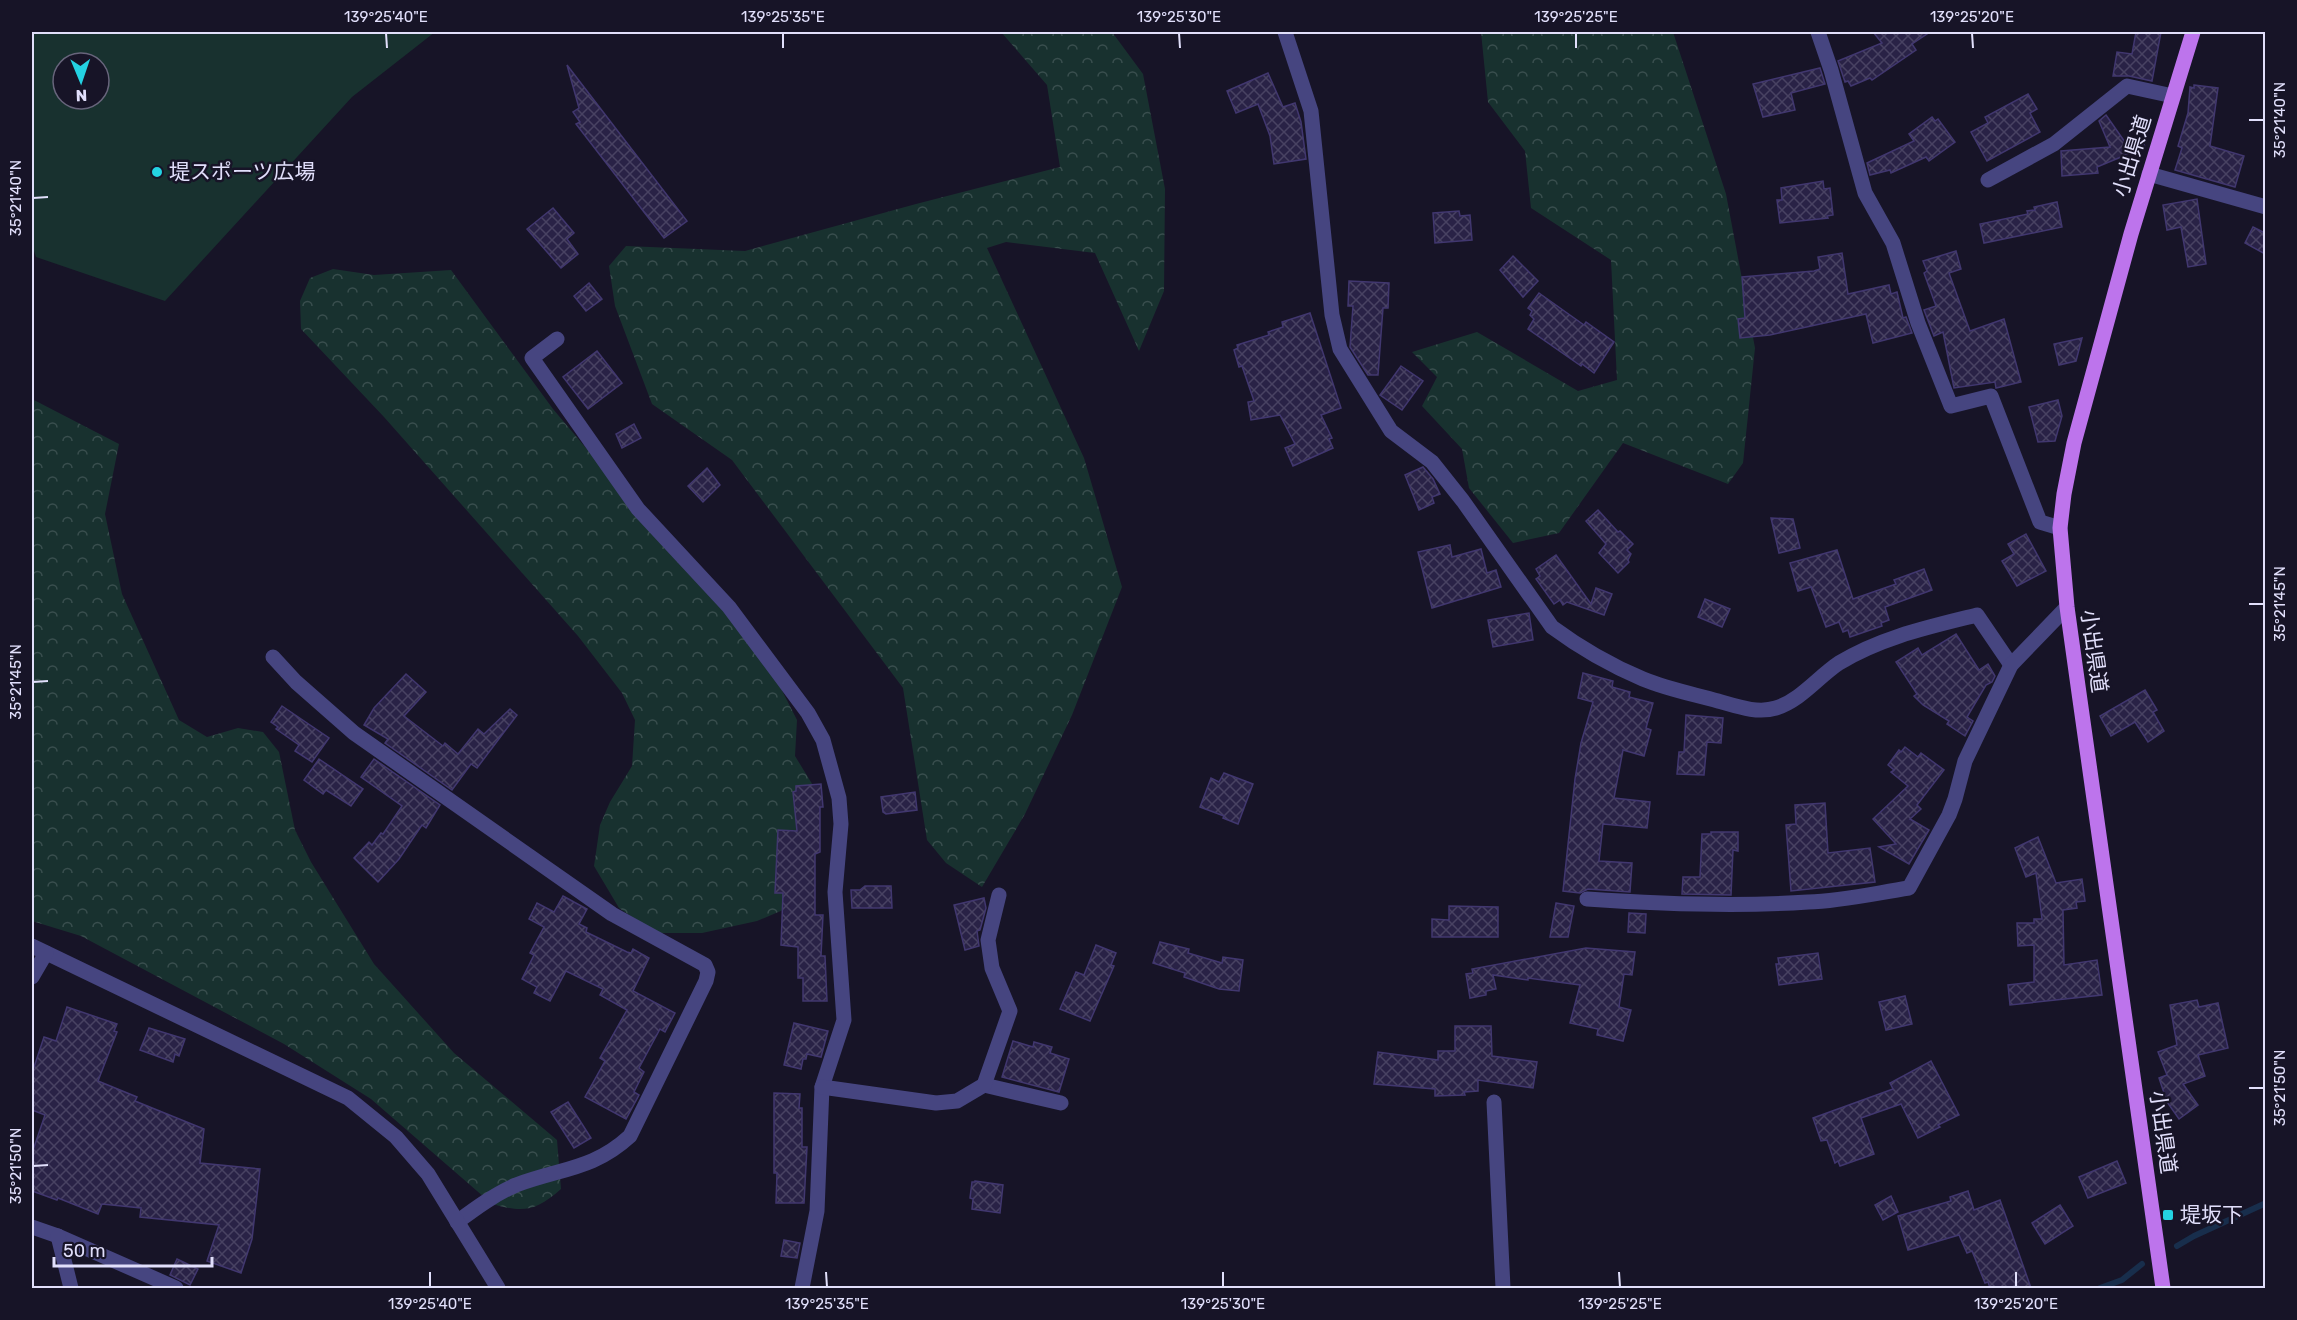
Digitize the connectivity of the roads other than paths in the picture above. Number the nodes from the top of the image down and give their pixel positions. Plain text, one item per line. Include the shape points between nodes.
1 (1285, 32) edge
2 (1818, 32) edge
3 (2193, 32) edge
4 (2173, 96) junction
5 (2149, 174) junction
6 (1988, 180) dead end
7 (2265, 207) edge
8 (558, 339) dead end
9 (2060, 528) junction
10 (2067, 607) junction
11 (273, 657) dead end
12 (2011, 665) junction
13 (999, 895) dead end
14 (1587, 899) dead end
15 (32, 946) edge
16 (46, 952) junction
17 (32, 977) edge
18 (984, 1085) junction
19 (822, 1088) junction
20 (1494, 1102) dead end
21 (1061, 1103) dead end
22 (457, 1222) junction
23 (32, 1227) edge
24 (58, 1236) junction
25 (71, 1288) edge
26 (176, 1288) edge
27 (498, 1288) edge
28 (802, 1288) edge
29 (1503, 1288) edge
30 (2163, 1288) edge

1 - 12 street via 1311,111 1332,315 1340,349 1390,431 1432,462 1552,627 1641,679 1755,711 1776,708 1794,699 1838,664 1875,644 1977,615
2 - 9 street via 1865,194 1893,243 1918,323 1951,406 1991,396 2040,522
3 - 4 main road, 小出県道
4 - 5 main road, 小出県道
4 - 6 street via 2127,86 2054,144
5 - 7 street
5 - 9 main road, 小出県道 via 2074,443
8 - 19 street via 532,358 638,509 729,607 808,713 823,740 839,798 841,824 835,892 844,1020
9 - 10 main road, 小出県道
10 - 12 street
10 - 30 main road, 小出県道
11 - 22 street via 354,733 612,914 705,965 708,972 630,1136 592,1162 516,1185
12 - 14 street via 1965,761 1949,815 1909,888 1769,904
13 - 18 street via 988,940 992,968 1010,1011
15 - 16 street
16 - 17 street
16 - 22 street via 348,1098 396,1137 428,1174
18 - 19 street via 957,1101 936,1103
18 - 21 street
19 - 28 street via 817,1211
20 - 29 street
22 - 27 street
23 - 24 street
24 - 25 street
24 - 26 street

